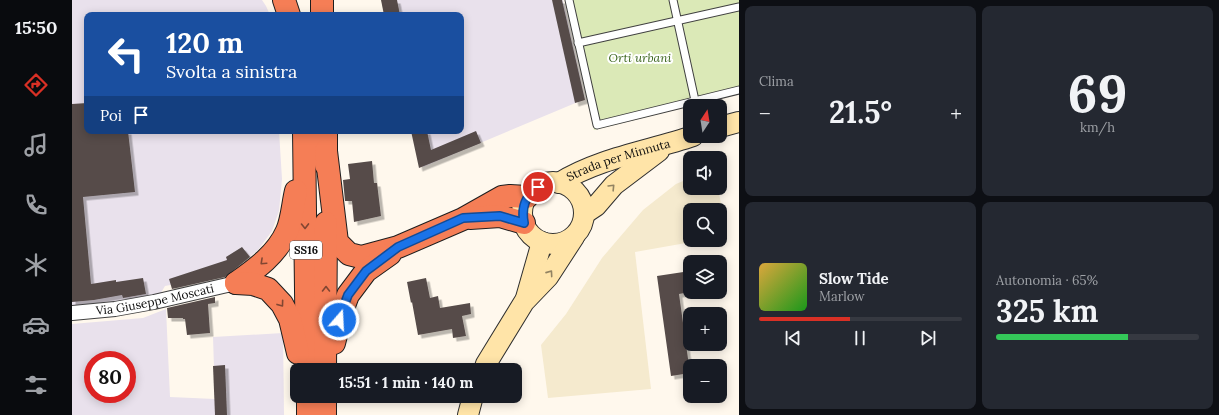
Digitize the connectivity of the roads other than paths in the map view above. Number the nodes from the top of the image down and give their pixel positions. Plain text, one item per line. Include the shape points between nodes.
1 (284, 0) edge
2 (299, 0) edge
3 (322, 0) edge
4 (569, 0) edge
5 (673, 0) edge
6 (739, 7) edge
7 (288, 12) edge
8 (300, 12) edge
9 (322, 12) edge
10 (677, 20) junction
11 (578, 43) junction
12 (739, 90) edge
13 (695, 99) edge
14 (711, 99) edge
15 (683, 107) edge
16 (739, 122) edge
17 (727, 125) edge
18 (683, 139) edge
19 (304, 140) edge
20 (683, 140) edge
21 (326, 141) edge
22 (559, 183) junction
23 (527, 197) junction
24 (584, 214) junction
25 (463, 218) junction
26 (524, 223) junction
27 (574, 237) junction
28 (542, 242) junction
29 (398, 247) junction
30 (236, 283) junction
31 (524, 302) junction
32 (72, 313) edge
33 (300, 363) edge
34 (307, 363) edge
35 (325, 363) edge
36 (331, 363) edge
37 (487, 363) edge
38 (308, 403) edge
39 (325, 403) edge
40 (471, 403) edge
41 (308, 415) edge
42 (325, 415) edge
43 (468, 415) edge

1 - 7 highway
2 - 8 highway
3 - 9 highway
4 - 11 lane
5 - 10 lane
6 - 10 lane
10 - 11 lane
10 - 13 lane
11 - 15 lane via 597,125
12 - 14 lane
16 - 17 street
18 - 22 street, Strada per Minnuta via 590,168
19 -> 30 highway via 288,230 276,250 255,270
19 -> 34 highway, SS16
24 -> 20 street, Strada per Minnuta via 596,206 614,184 654,154
21 - 29 highway via 337,242 349,254 360,257
35 -> 21 highway, SS16
22 - 23 street via 544,184
22 - 24 street via 577,194 583,203
23 - 25 highway via 502,197
23 - 26 street via 523,210
24 - 27 street via 583,222
25 - 26 highway via 500,216
25 - 29 highway
26 - 28 street via 534,238
27 - 28 street via 559,244
31 -> 27 street via 548,276
28 - 31 street
29 - 36 highway via 366,271 348,295
30 - 32 street, Via Giuseppe Moscati via 154,302
30 -> 33 highway via 253,284 268,290 282,304 290,319
31 - 37 street
38 - 41 highway
39 - 42 highway
40 - 43 street

